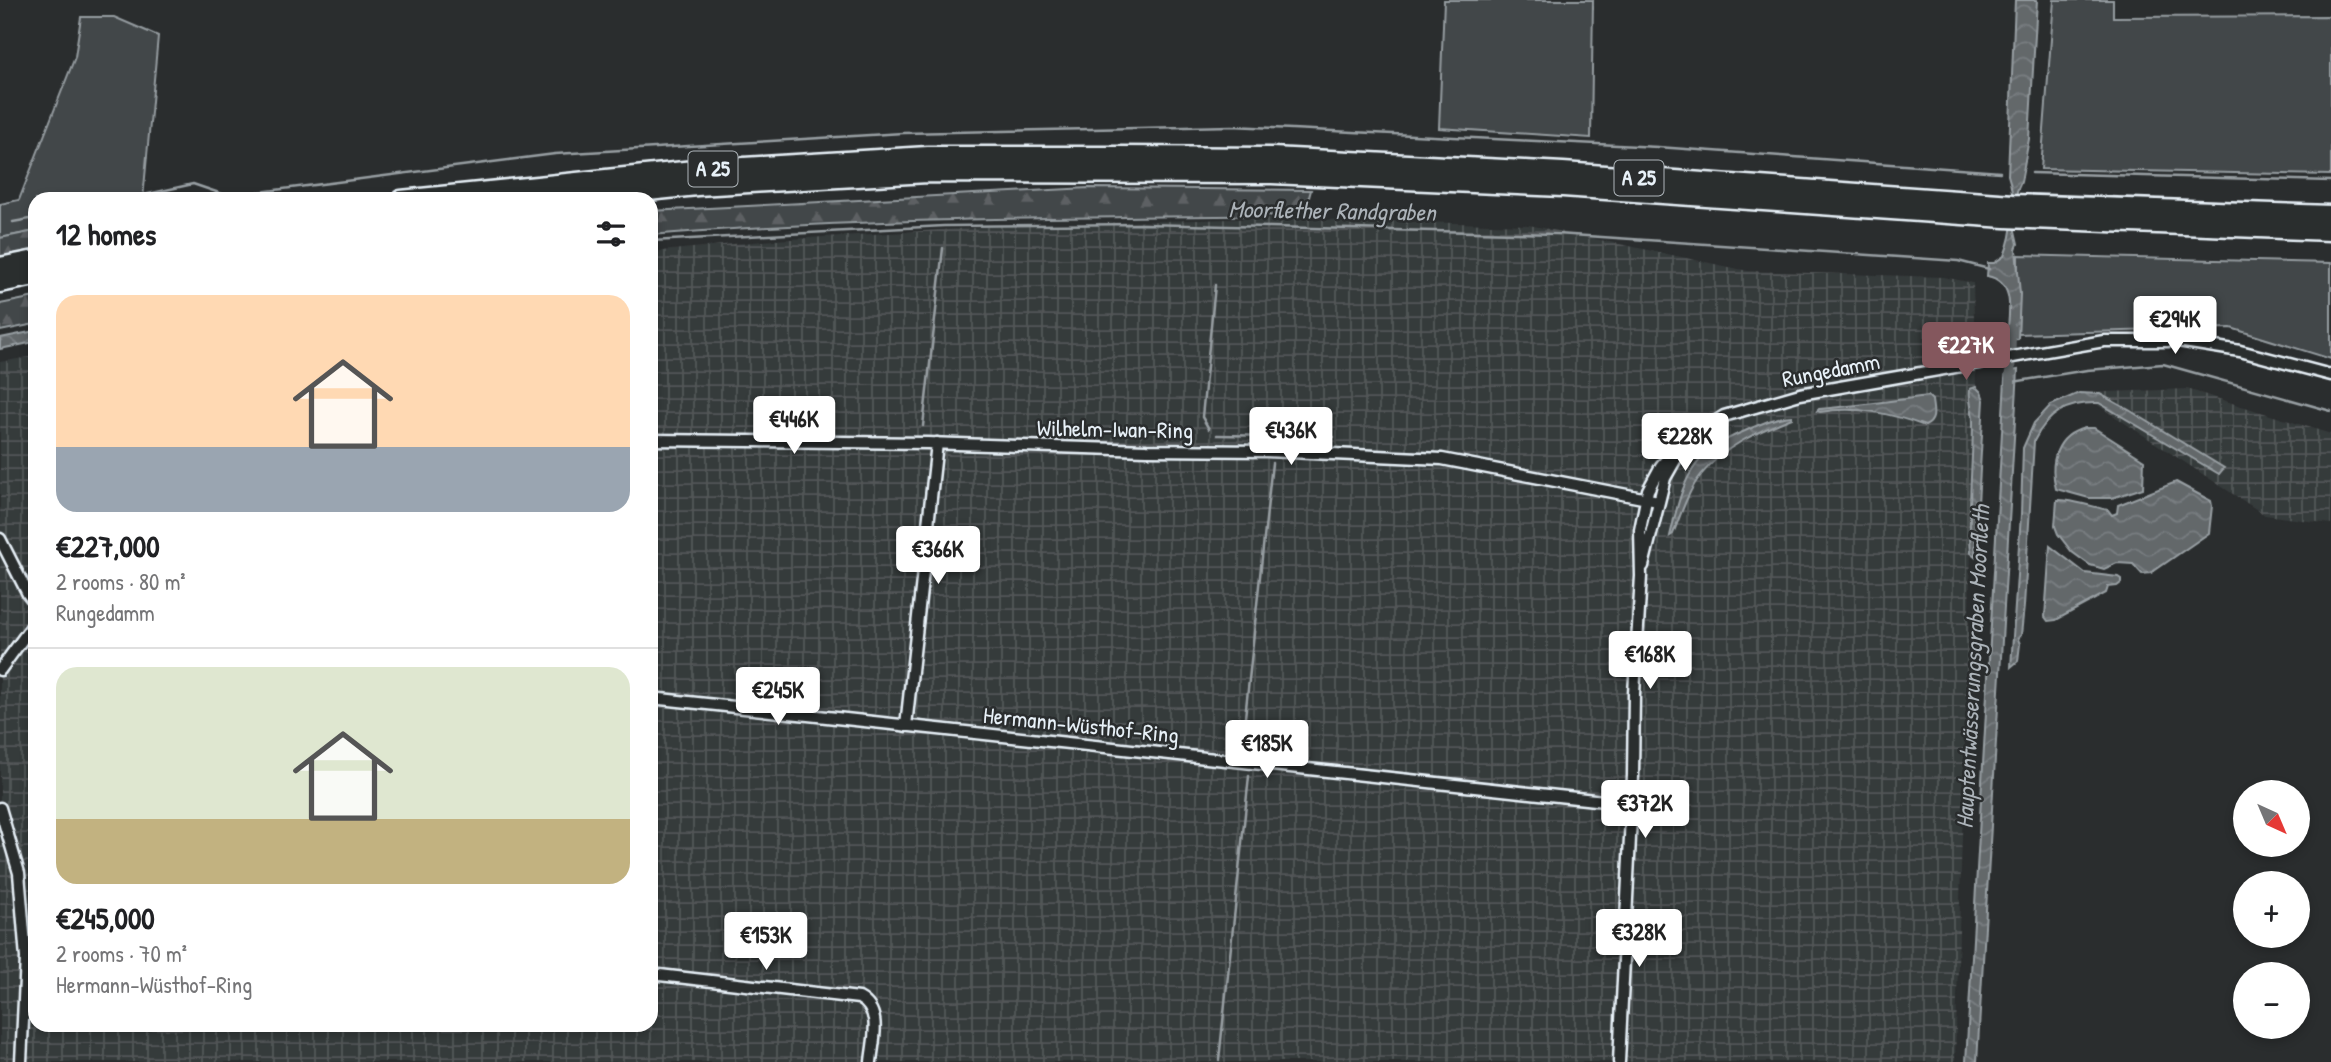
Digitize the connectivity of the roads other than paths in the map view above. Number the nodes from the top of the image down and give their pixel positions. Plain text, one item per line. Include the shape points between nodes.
1 (481, 192) edge
2 (638, 192) edge
3 (2014, 211) junction
4 (2331, 215) edge
5 (2331, 231) edge
6 (28, 261) edge
7 (0, 267) edge
8 (28, 277) edge
9 (5, 282) edge
10 (2331, 375) edge
11 (1693, 435) junction
12 (658, 440) edge
13 (937, 443) junction
14 (1645, 498) junction
15 (1658, 502) junction
16 (0, 539) edge
17 (1641, 576) junction
18 (28, 594) edge
19 (28, 632) edge
20 (0, 670) edge
21 (658, 699) edge
22 (906, 726) junction
23 (1632, 804) junction
24 (0, 808) edge
25 (658, 975) edge
26 (21, 1062) edge
27 (871, 1062) edge
28 (1619, 1062) edge

1 - 3 highway, A 25 via 720,168 928,156 1272,157 1563,172
2 - 3 highway, A 25 via 928,173 1272,174
3 - 4 highway, A 25
3 - 5 highway, A 25
6 - 7 highway
8 - 9 highway
10 - 11 street, Rungedamm via 2240,351 2178,341 2104,341 1800,394 1724,416
11 - 14 street, Rungedamm via 1668,455
11 - 15 street, Rungedamm via 1665,478
12 - 13 street, Wilhelm-Iwan-Ring
13 - 14 street, Wilhelm-Iwan-Ring via 1442,459
13 - 22 street
14 - 15 street, Wilhelm-Iwan-Ring
14 - 17 street, Rungedamm
15 - 17 street, Rungedamm
16 - 18 street
17 - 23 street, Rungedamm
19 - 20 street
21 - 22 street, Hermann-Wüsthof-Ring
22 - 23 street, Hermann-Wüsthof-Ring
23 - 28 street, Rungedamm
24 - 26 street via 19,873 26,958
25 - 27 street via 855,997 872,1009

